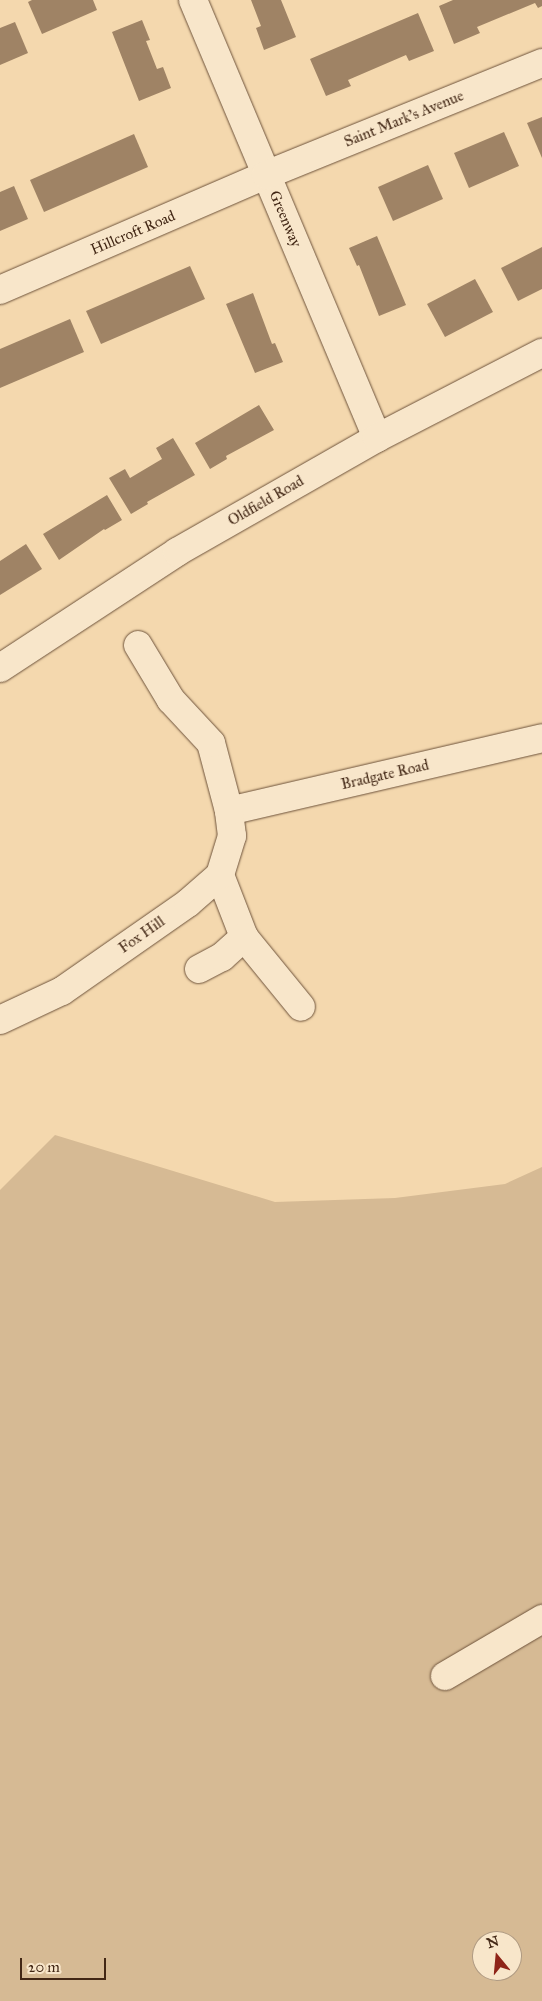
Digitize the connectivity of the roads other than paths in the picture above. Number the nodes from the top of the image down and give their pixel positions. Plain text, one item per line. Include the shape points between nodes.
1 (193, 0) edge
2 (542, 63) edge
3 (266, 176) junction
4 (0, 290) edge
5 (542, 353) edge
6 (376, 438) junction
7 (138, 645) dead end
8 (0, 668) edge
9 (542, 738) edge
10 (229, 811) junction
11 (220, 875) junction
12 (244, 937) junction
13 (199, 968) dead end
14 (301, 1007) dead end
15 (0, 1020) edge
16 (542, 1619) edge
17 (445, 1676) dead end

1 - 3 street, Greenway
2 - 3 street, Saint Mark's Avenue
3 - 4 street, Hillcroft Road
3 - 6 street, Greenway
5 - 6 street, Oldfield Road
6 - 8 street, Oldfield Road via 177,552
7 - 10 street via 171,700 211,743
9 - 10 street, Bradgate Road
10 - 11 street via 232,836
11 - 12 street
11 - 15 street, Fox Hill via 188,903 62,991
12 - 13 street via 222,957
12 - 14 street
16 - 17 street

